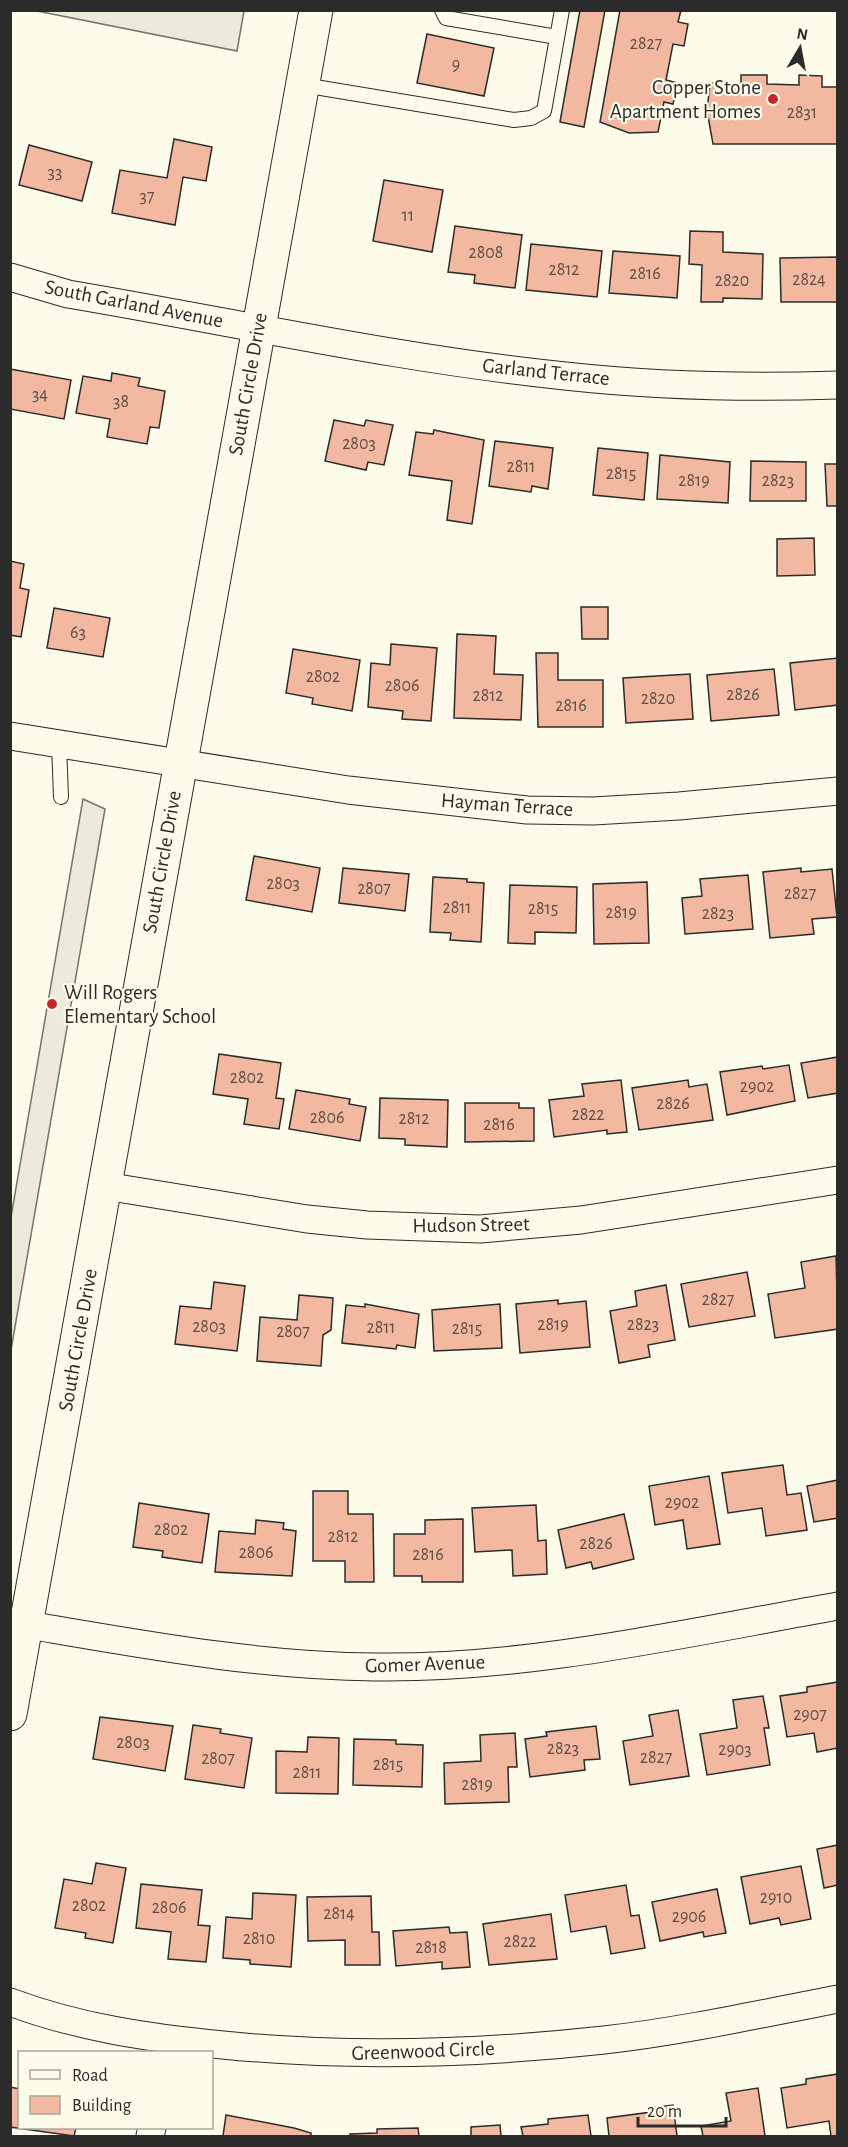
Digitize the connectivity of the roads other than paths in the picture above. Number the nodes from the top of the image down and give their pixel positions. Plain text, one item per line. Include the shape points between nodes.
1 (316, 10) edge
2 (442, 10) edge
3 (562, 10) edge
4 (557, 37) junction
5 (303, 85) junction
6 (10, 277) edge
7 (258, 327) junction
8 (837, 385) edge
9 (10, 736) edge
10 (58, 744) junction
11 (179, 764) junction
12 (837, 791) edge
13 (61, 797) dead end
14 (837, 1180) edge
15 (105, 1186) junction
16 (837, 1606) edge
17 (19, 1624) edge
18 (10, 1714) edge
19 (837, 1999) edge
20 (10, 2001) edge
21 (166, 2046) edge

1 - 5 main road, South Circle Drive
2 - 4 lane via 446,18
3 - 4 lane
4 - 5 lane via 544,111 531,118 514,120
5 - 7 main road, South Circle Drive
6 - 7 street, South Garland Avenue via 68,294
7 - 8 street, Garland Terrace via 566,376 733,387
7 - 11 main road, South Circle Drive
9 - 10 street, Hayman Terrace
10 - 11 street, Hayman Terrace
10 - 13 lane
11 - 12 street, Hayman Terrace via 359,791 527,810 678,806
11 - 15 main road, South Circle Drive
14 - 15 street, Hudson Street via 581,1220 480,1229 308,1219
15 - 17 main road, South Circle Drive
16 - 17 street, Gomer Avenue via 496,1662 376,1667 259,1661
17 - 18 main road, South Circle Drive
19 - 21 street, Greenwood Circle via 605,2040 433,2054 353,2055
20 - 21 street, Greenwood Circle via 53,2018

